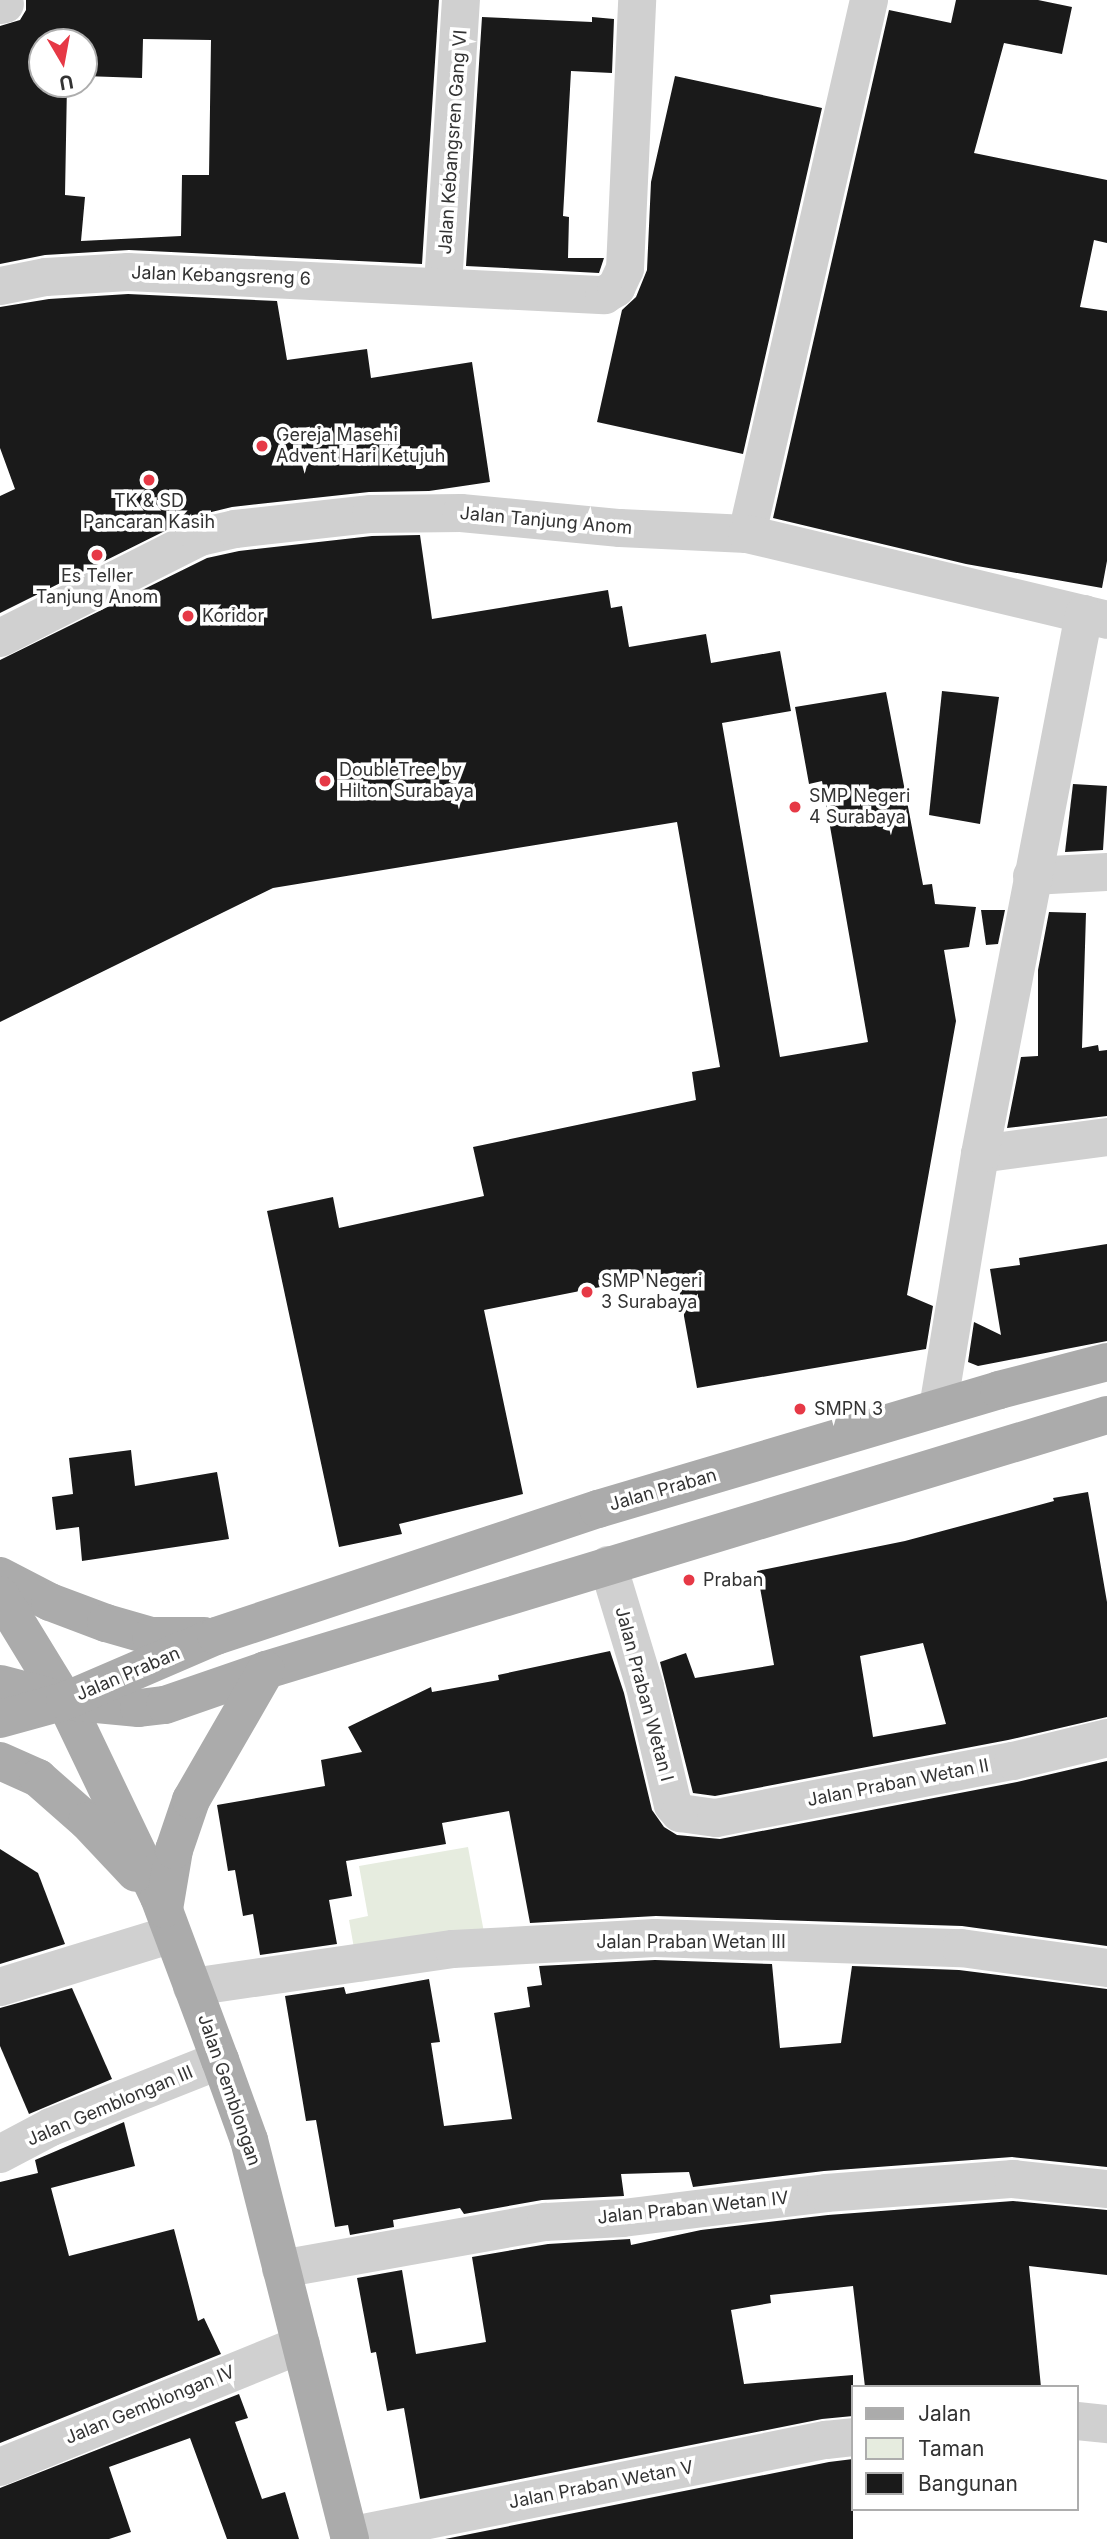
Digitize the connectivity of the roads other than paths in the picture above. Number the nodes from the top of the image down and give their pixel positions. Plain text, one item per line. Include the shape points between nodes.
1 (461, 0) edge
2 (637, 0) edge
3 (869, 0) edge
4 (443, 285) junction
5 (0, 286) edge
6 (747, 534) junction
7 (1095, 617) edge
8 (0, 638) edge
9 (1107, 872) edge
10 (1032, 876) junction
11 (1107, 1137) edge
12 (980, 1154) junction
13 (1107, 1362) edge
14 (938, 1408) junction
15 (1107, 1415) edge
16 (608, 1565) junction
17 (0, 1576) edge
18 (0, 1595) edge
19 (216, 1636) junction
20 (266, 1670) junction
21 (0, 1684) edge
22 (65, 1701) junction
23 (0, 1719) edge
24 (1107, 1738) edge
25 (0, 1761) edge
26 (687, 1815) joint
27 (165, 1913) junction
28 (1107, 1968) edge
29 (0, 1987) edge
30 (192, 1987) junction
31 (220, 2060) junction
32 (0, 2154) edge
33 (1107, 2189) edge
34 (281, 2269) junction
35 (301, 2345) junction
36 (1079, 2421) edge
37 (1107, 2424) edge
38 (852, 2438) edge
39 (0, 2467) edge
40 (350, 2538) edge

1 - 4 street, Jalan Kebangsren Gang VI
2 - 4 street, Jalan Kebangsreng 6 via 621,280 604,295 590,296
3 - 6 street
4 - 5 street, Jalan Kebangsreng 6 via 128,272 46,277
6 - 7 street, Jalan Tanjung Anom
6 - 8 street, Jalan Tanjung Anom via 461,513 371,513 235,529 174,548
7 - 10 street
9 - 10 street
10 - 12 street
11 - 12 street
12 - 14 street
13 - 14 main road, Jalan Praban
14 - 19 main road, Jalan Praban via 598,1509
15 - 16 main road, Jalan Praban
16 - 20 main road, Jalan Praban
16 - 26 street, Jalan Praban Wetan I via 645,1687 673,1805
17 - 19 main road via 50,1602 151,1636
18 - 22 main road, Jalan Gemblongan
19 - 22 main road, Jalan Praban
20 - 22 main road, Jalan Praban via 165,1705 139,1708
20 - 27 main road via 191,1800 174,1850
21 - 22 main road
22 - 23 main road
22 - 27 main road, Jalan Gemblongan
24 - 26 street, Jalan Praban Wetan II via 1013,1761 716,1818
25 - 27 main road via 38,1779 87,1821
27 - 29 street
27 - 30 main road, Jalan Gemblongan
28 - 30 street, Jalan Praban Wetan III via 961,1948 655,1938 453,1949
30 - 31 main road, Jalan Gemblongan
31 - 32 street, Jalan Gemblongan III via 51,2127
31 - 34 main road, Jalan Gemblongan via 249,2140
33 - 34 street, Jalan Praban Wetan IV via 1013,2179 826,2193 623,2218 546,2222
34 - 35 main road, Jalan Gemblongan
35 - 39 street, Jalan Gemblongan IV
35 - 40 main road, Jalan Gemblongan
36 - 37 street
38 - 40 street, Jalan Praban Wetan V via 812,2442

